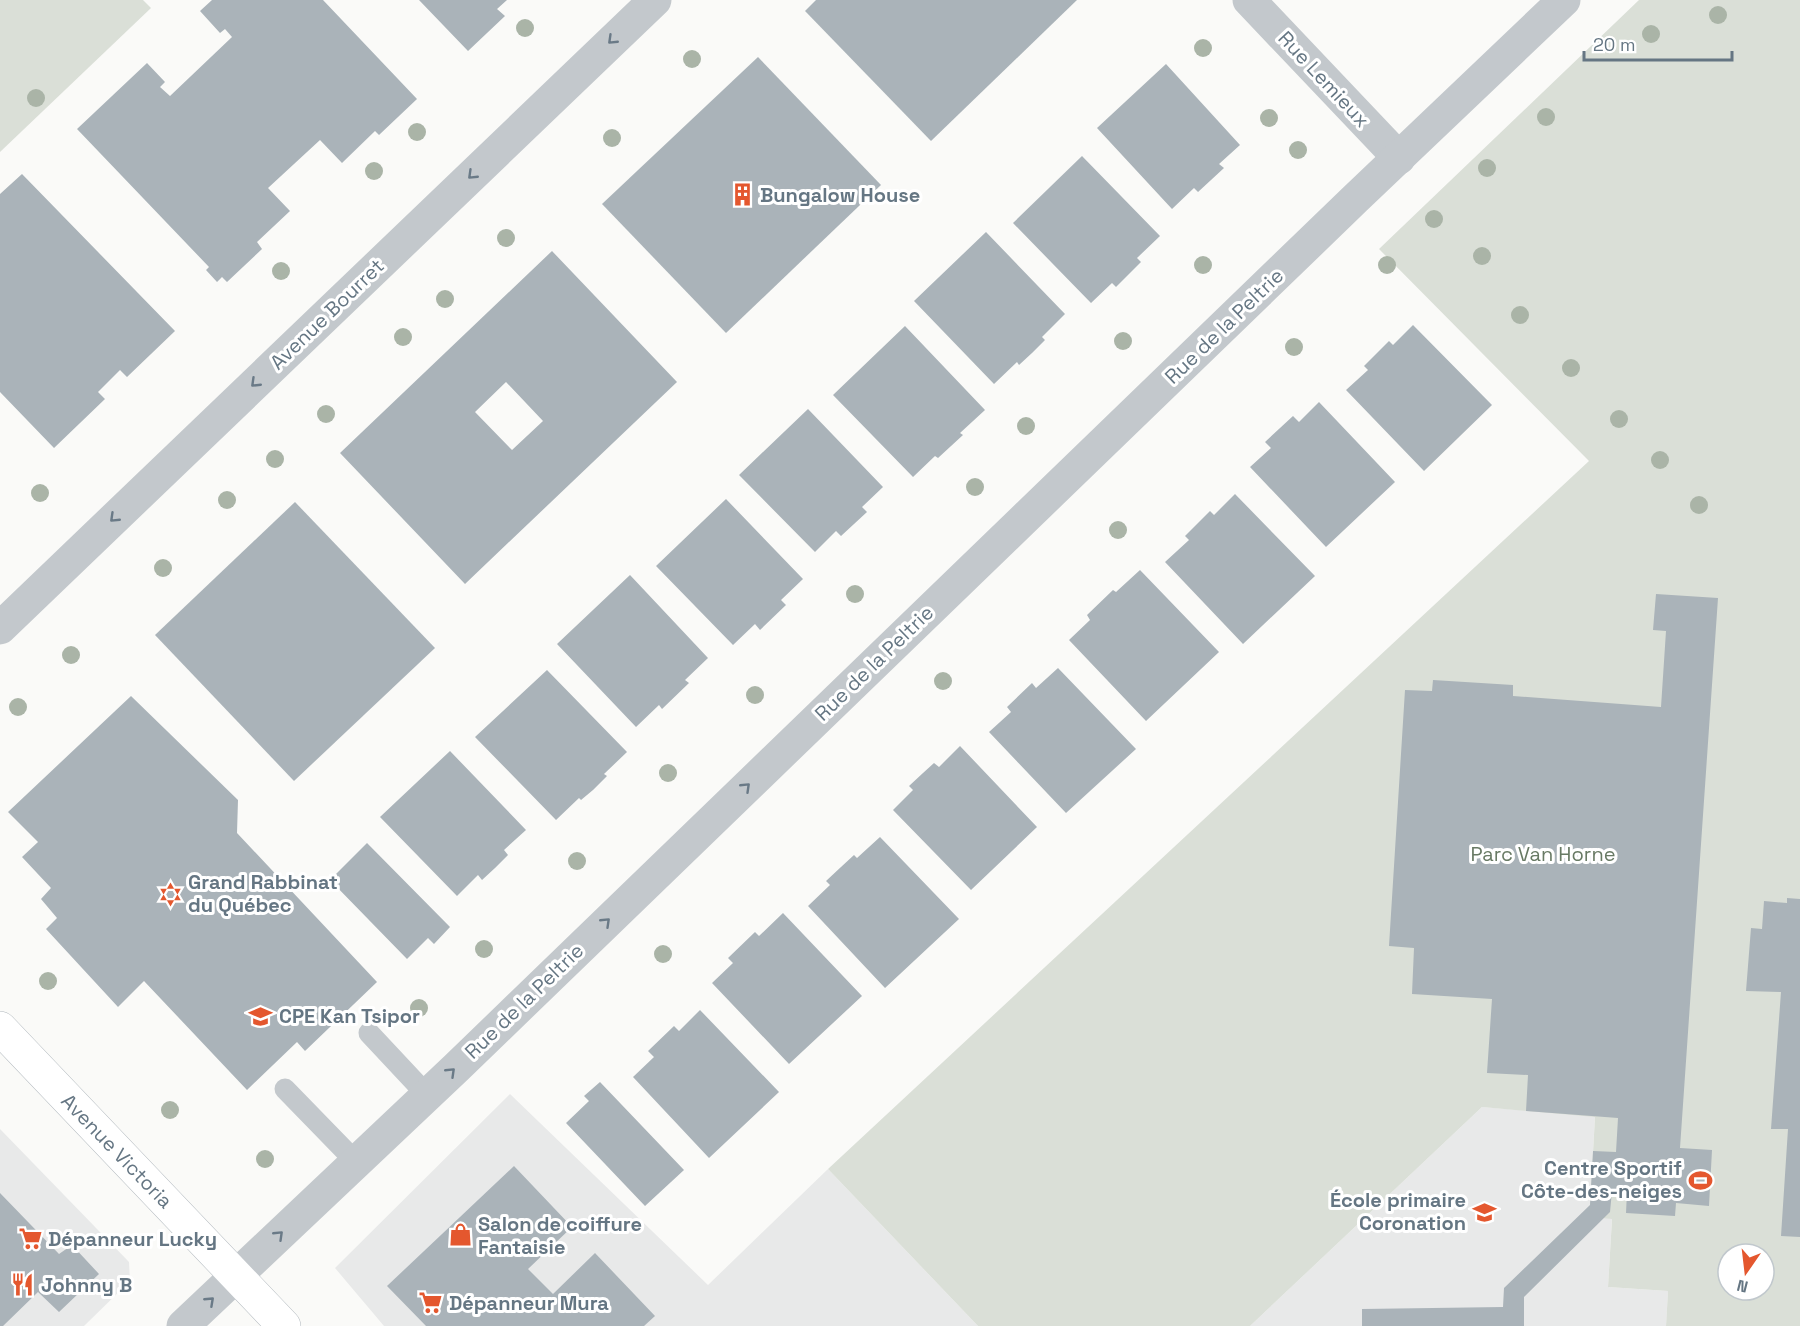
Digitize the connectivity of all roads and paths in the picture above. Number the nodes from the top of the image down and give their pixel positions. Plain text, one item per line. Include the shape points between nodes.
1 (655, 0) edge
2 (1249, 0) edge
3 (1564, 0) edge
4 (1398, 158) junction
5 (0, 628) edge
6 (0, 1028) edge
7 (369, 1033) dead end
8 (285, 1089) dead end
9 (428, 1095) junction
10 (356, 1162) junction
11 (236, 1276) junction
12 (183, 1326) edge
13 (284, 1326) edge

1 -> 5 street, Avenue Bourret
2 - 4 street, Rue Lemieux
3 - 4 street, Rue de la Peltrie
9 -> 4 street, Rue de la Peltrie
6 - 11 street, Avenue Victoria
7 - 9 lane
8 - 10 lane
9 - 10 street, Rue de la Peltrie
11 -> 10 street, Rue de la Peltrie
12 -> 11 street, Rue de la Peltrie
11 - 13 street, Avenue Victoria

